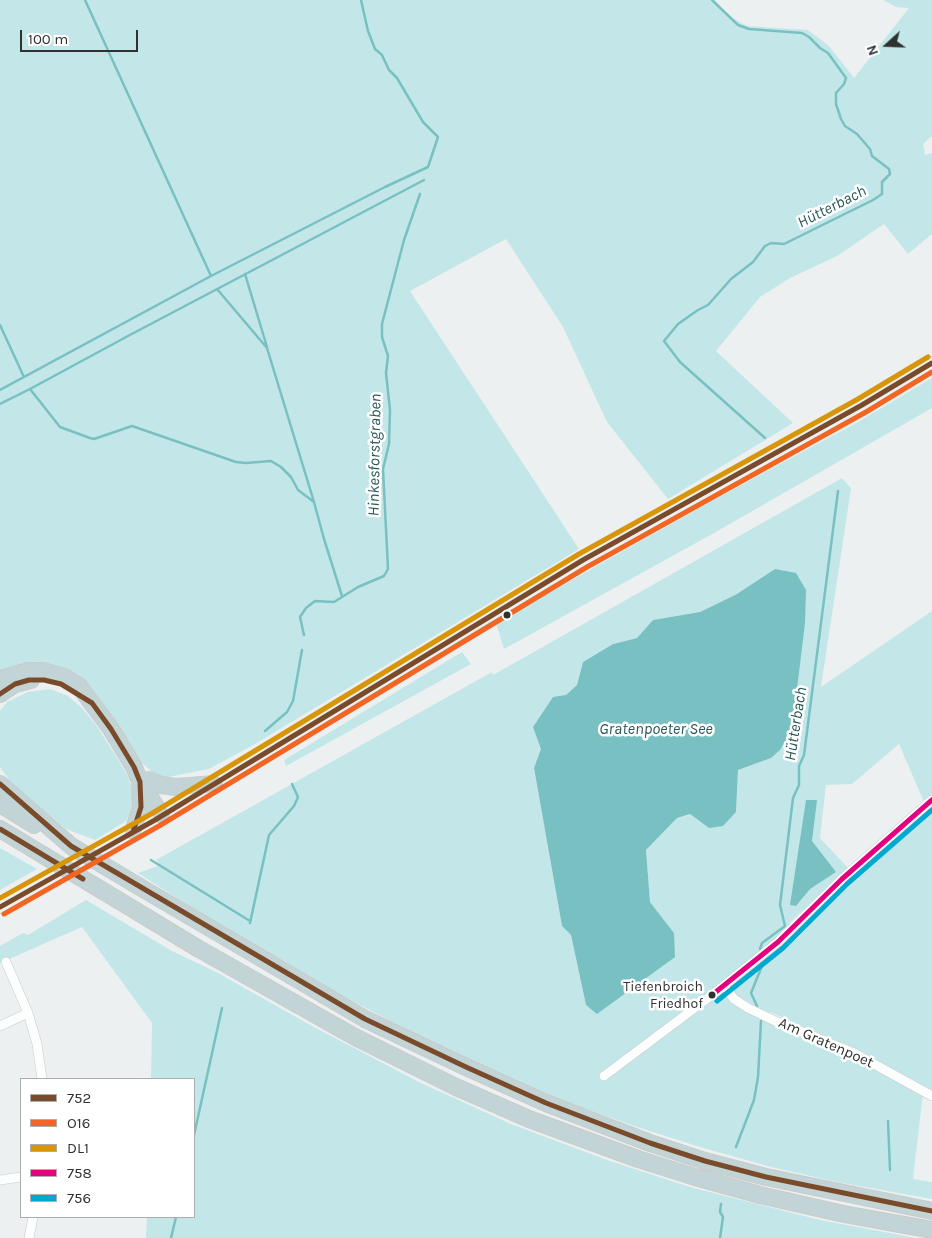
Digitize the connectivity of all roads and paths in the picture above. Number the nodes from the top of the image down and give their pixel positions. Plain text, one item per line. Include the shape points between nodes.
1 (932, 363) edge
2 (0, 679) edge
3 (0, 694) edge
4 (92, 703) junction
5 (141, 777) junction
6 (0, 784) edge
7 (215, 784) junction
8 (932, 800) edge
9 (0, 804) edge
10 (166, 814) junction
11 (0, 829) edge
12 (133, 832) junction
13 (71, 846) junction
14 (0, 907) edge
15 (6, 962) dead end
16 (724, 986) junction
17 (28, 1013) junction
18 (0, 1026) edge
19 (604, 1076) dead end
20 (42, 1078) edge
21 (932, 1096) edge
22 (20, 1177) edge
23 (0, 1180) edge
24 (932, 1211) edge
25 (33, 1218) edge
26 (932, 1230) edge
27 (29, 1238) edge

1 - 7 main road via 566,570
2 - 4 highway via 28,671 44,671 79,686
3 - 4 highway via 15,684 44,680 60,684
4 - 5 highway
5 - 7 highway via 169,787
5 - 10 highway
5 - 12 highway via 141,807
6 - 13 highway
7 - 10 main road
8 - 16 street via 842,879 778,942
9 - 13 highway
10 - 12 main road
11 - 26 highway, bridge via 199,949 355,1037 529,1119 638,1159 760,1195
12 - 14 main road
13 - 24 highway, bridge via 365,1019 546,1103 705,1161 766,1177
15 - 17 street
16 - 19 street
16 - 21 street, Am Gratenpoet via 748,1008 854,1053
17 - 18 street
17 - 20 street
22 - 23 street
25 - 27 street

